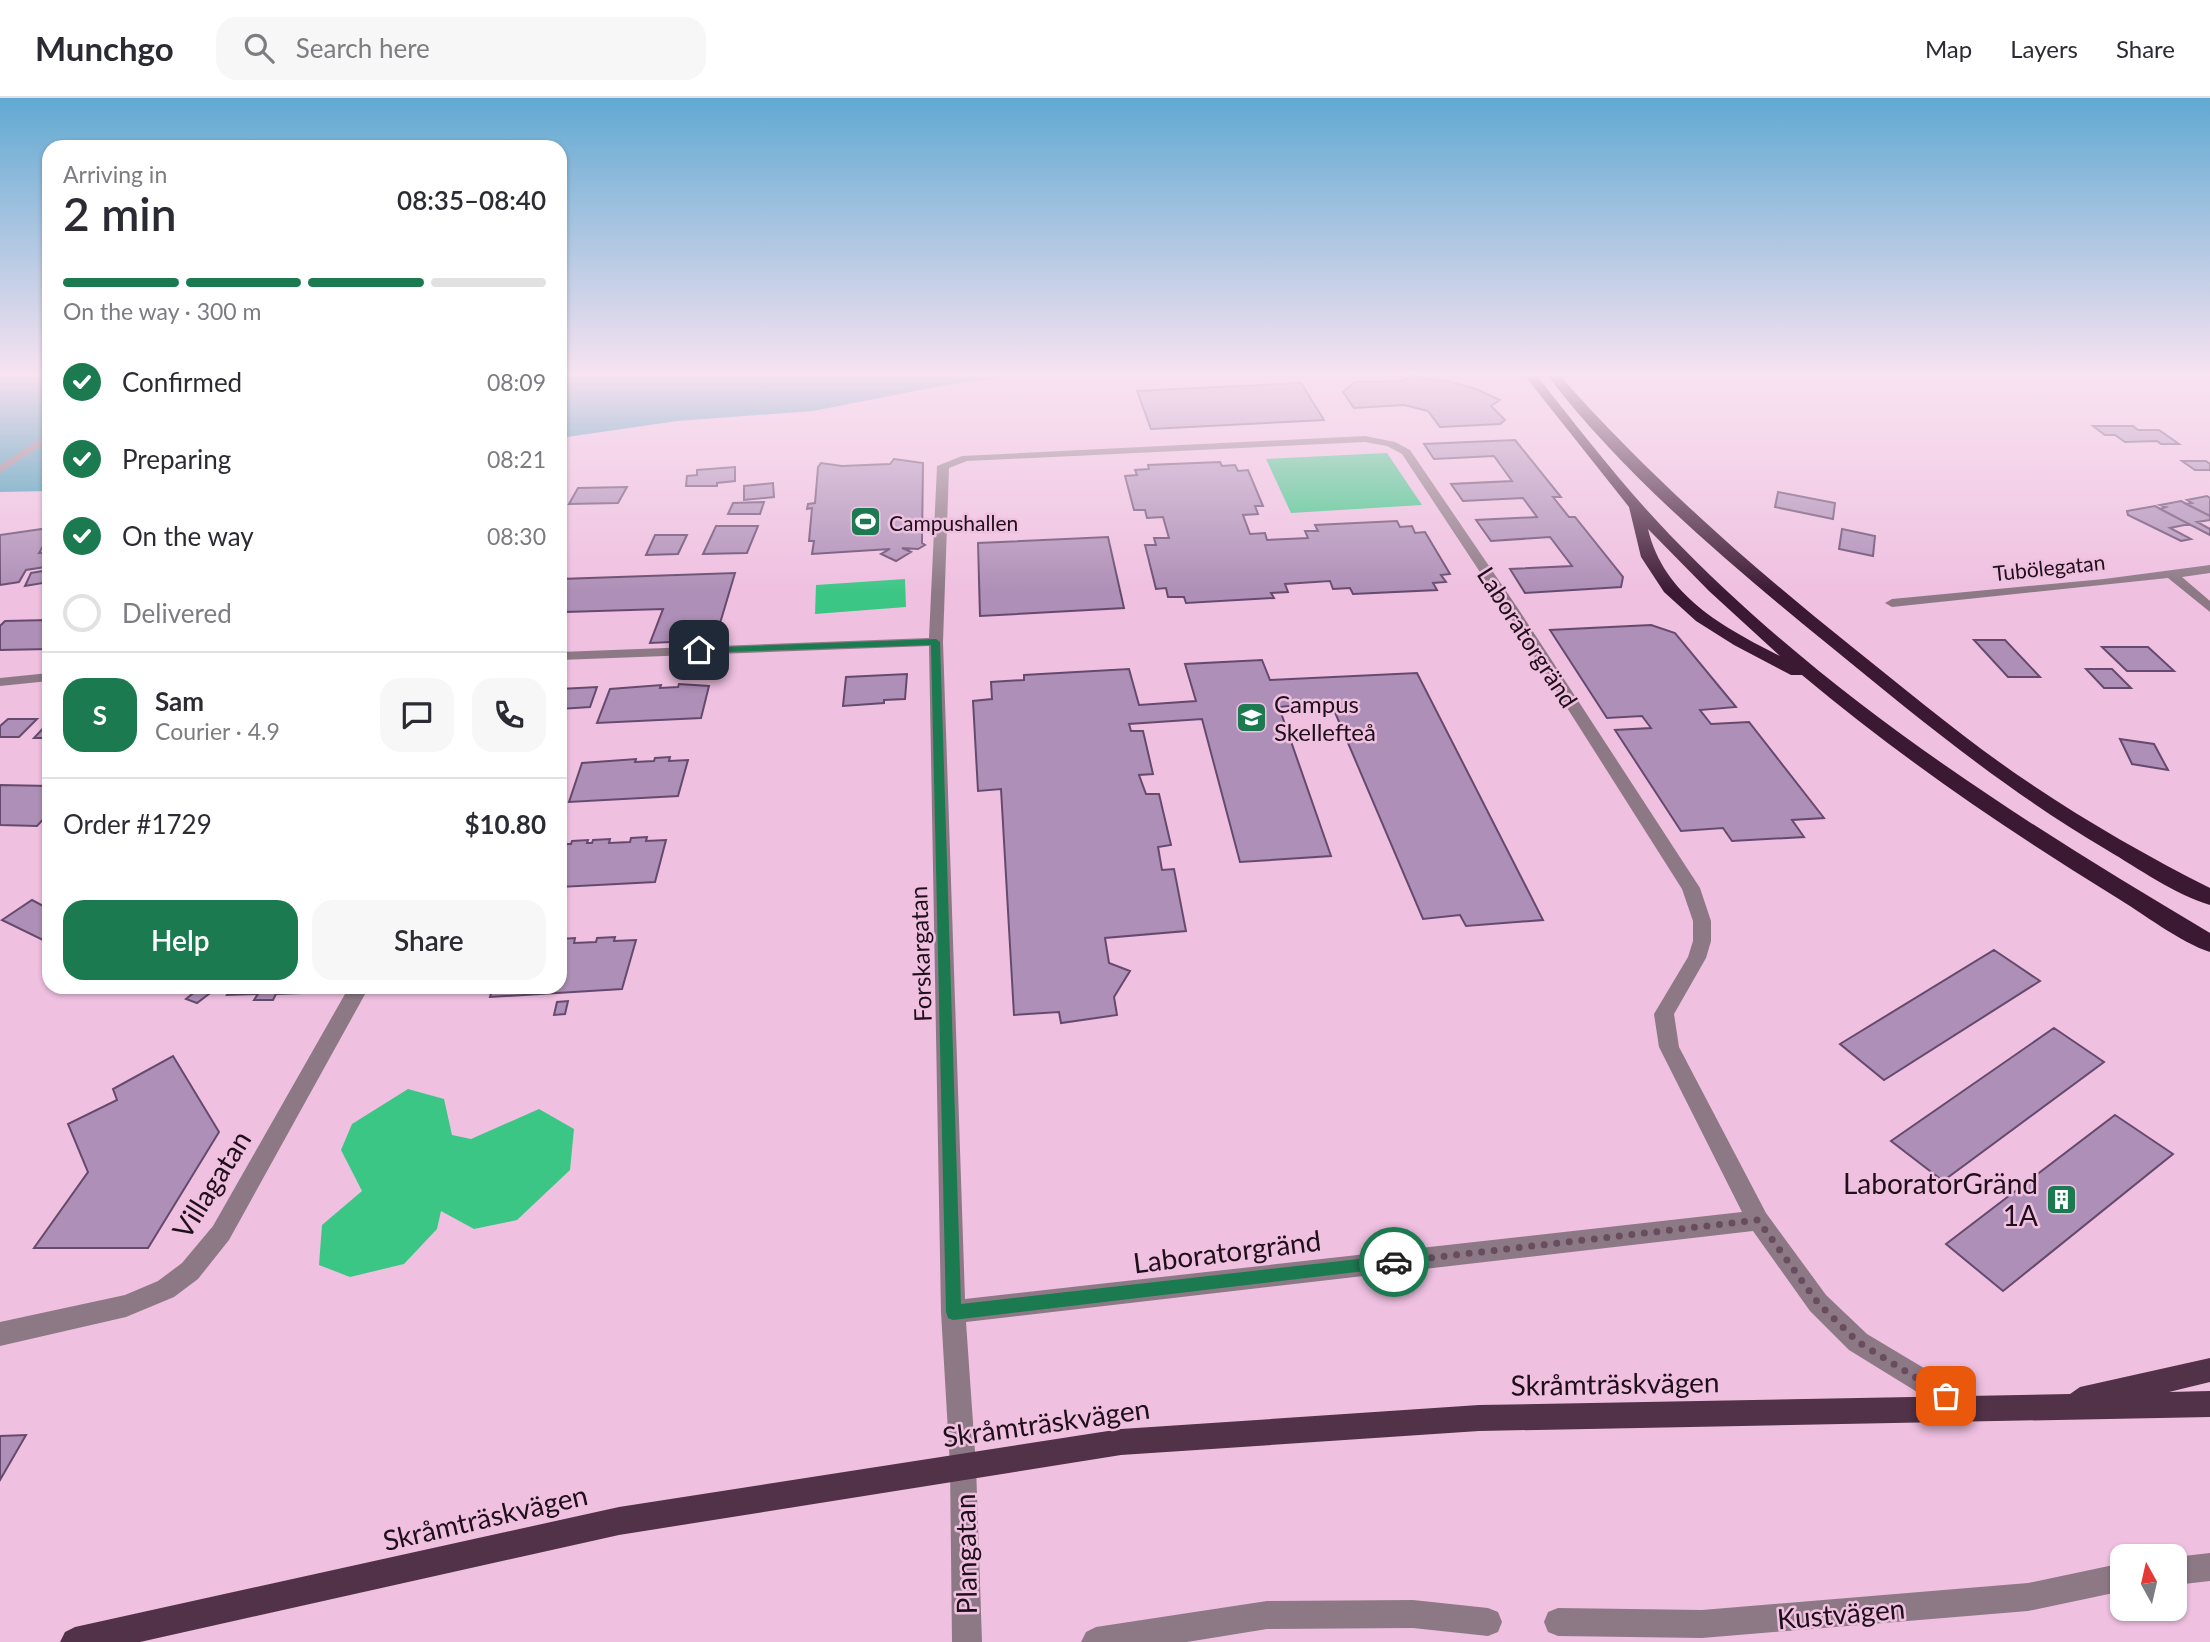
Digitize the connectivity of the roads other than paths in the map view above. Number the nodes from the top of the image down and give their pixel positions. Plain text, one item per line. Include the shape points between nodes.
1 (32, 448) edge
2 (1175, 448) edge
3 (1399, 448) edge
4 (1589, 448) edge
5 (1619, 448) edge
6 (966, 458) joint
7 (0, 470) edge
8 (1636, 507) junction
9 (2210, 569) edge
10 (2172, 575) junction
11 (1892, 603) dead end
12 (2210, 608) edge
13 (936, 642) junction
14 (567, 656) edge
15 (42, 678) edge
16 (0, 682) edge
17 (1824, 684) junction
18 (2210, 897) edge
19 (2210, 944) edge
20 (355, 994) edge
21 (1758, 1220) junction
22 (953, 1312) junction
23 (0, 1334) edge
24 (2210, 1370) edge
25 (2210, 1405) edge
26 (2043, 1408) junction
27 (1968, 1409) junction
28 (963, 1466) junction
29 (2210, 1567) edge
30 (2188, 1570) edge
31 (2110, 1580) edge
32 (1488, 1622) dead end
33 (1558, 1622) dead end
34 (1706, 1633) edge
35 (75, 1642) edge
36 (967, 1642) edge
37 (1096, 1642) edge

1 - 7 street
2 - 6 street, Laboratorgränd
3 - 21 street, Laboratorgränd via 1691,888 1702,921 1702,941 1664,1014 1669,1047
4 - 8 highway
5 - 18 highway via 1804,617 1937,723 2048,805
6 - 13 street, Forskargatan via 943,466
8 - 17 highway via 1738,610
8 - 17 highway via 1656,572 1679,599 1764,655
9 - 10 street, Tubölegatan
10 - 11 street, Tubölegatan
10 - 12 street
13 - 14 street
13 - 22 street, Forskargatan
15 - 16 street
17 - 19 highway via 1939,773 2063,856
20 - 23 street, Villagatan via 221,1233 190,1271 166,1289 125,1306
21 - 22 street, Laboratorgränd
21 - 27 street, Laboratorgränd via 1818,1303 1858,1342
22 - 28 street, Forskargatan
24 - 26 main road, Skråmträskvägen
25 - 26 main road, Skråmträskvägen
26 - 27 main road, Skråmträskvägen
27 - 28 main road, Skråmträskvägen via 1479,1418 1121,1442
28 - 35 main road, Skråmträskvägen via 619,1521
28 - 36 street, Plangatan
29 - 30 street
31 - 34 street, Kustvägen via 2028,1597
32 - 37 street via 1413,1614 1267,1615
33 - 34 street, Kustvägen

